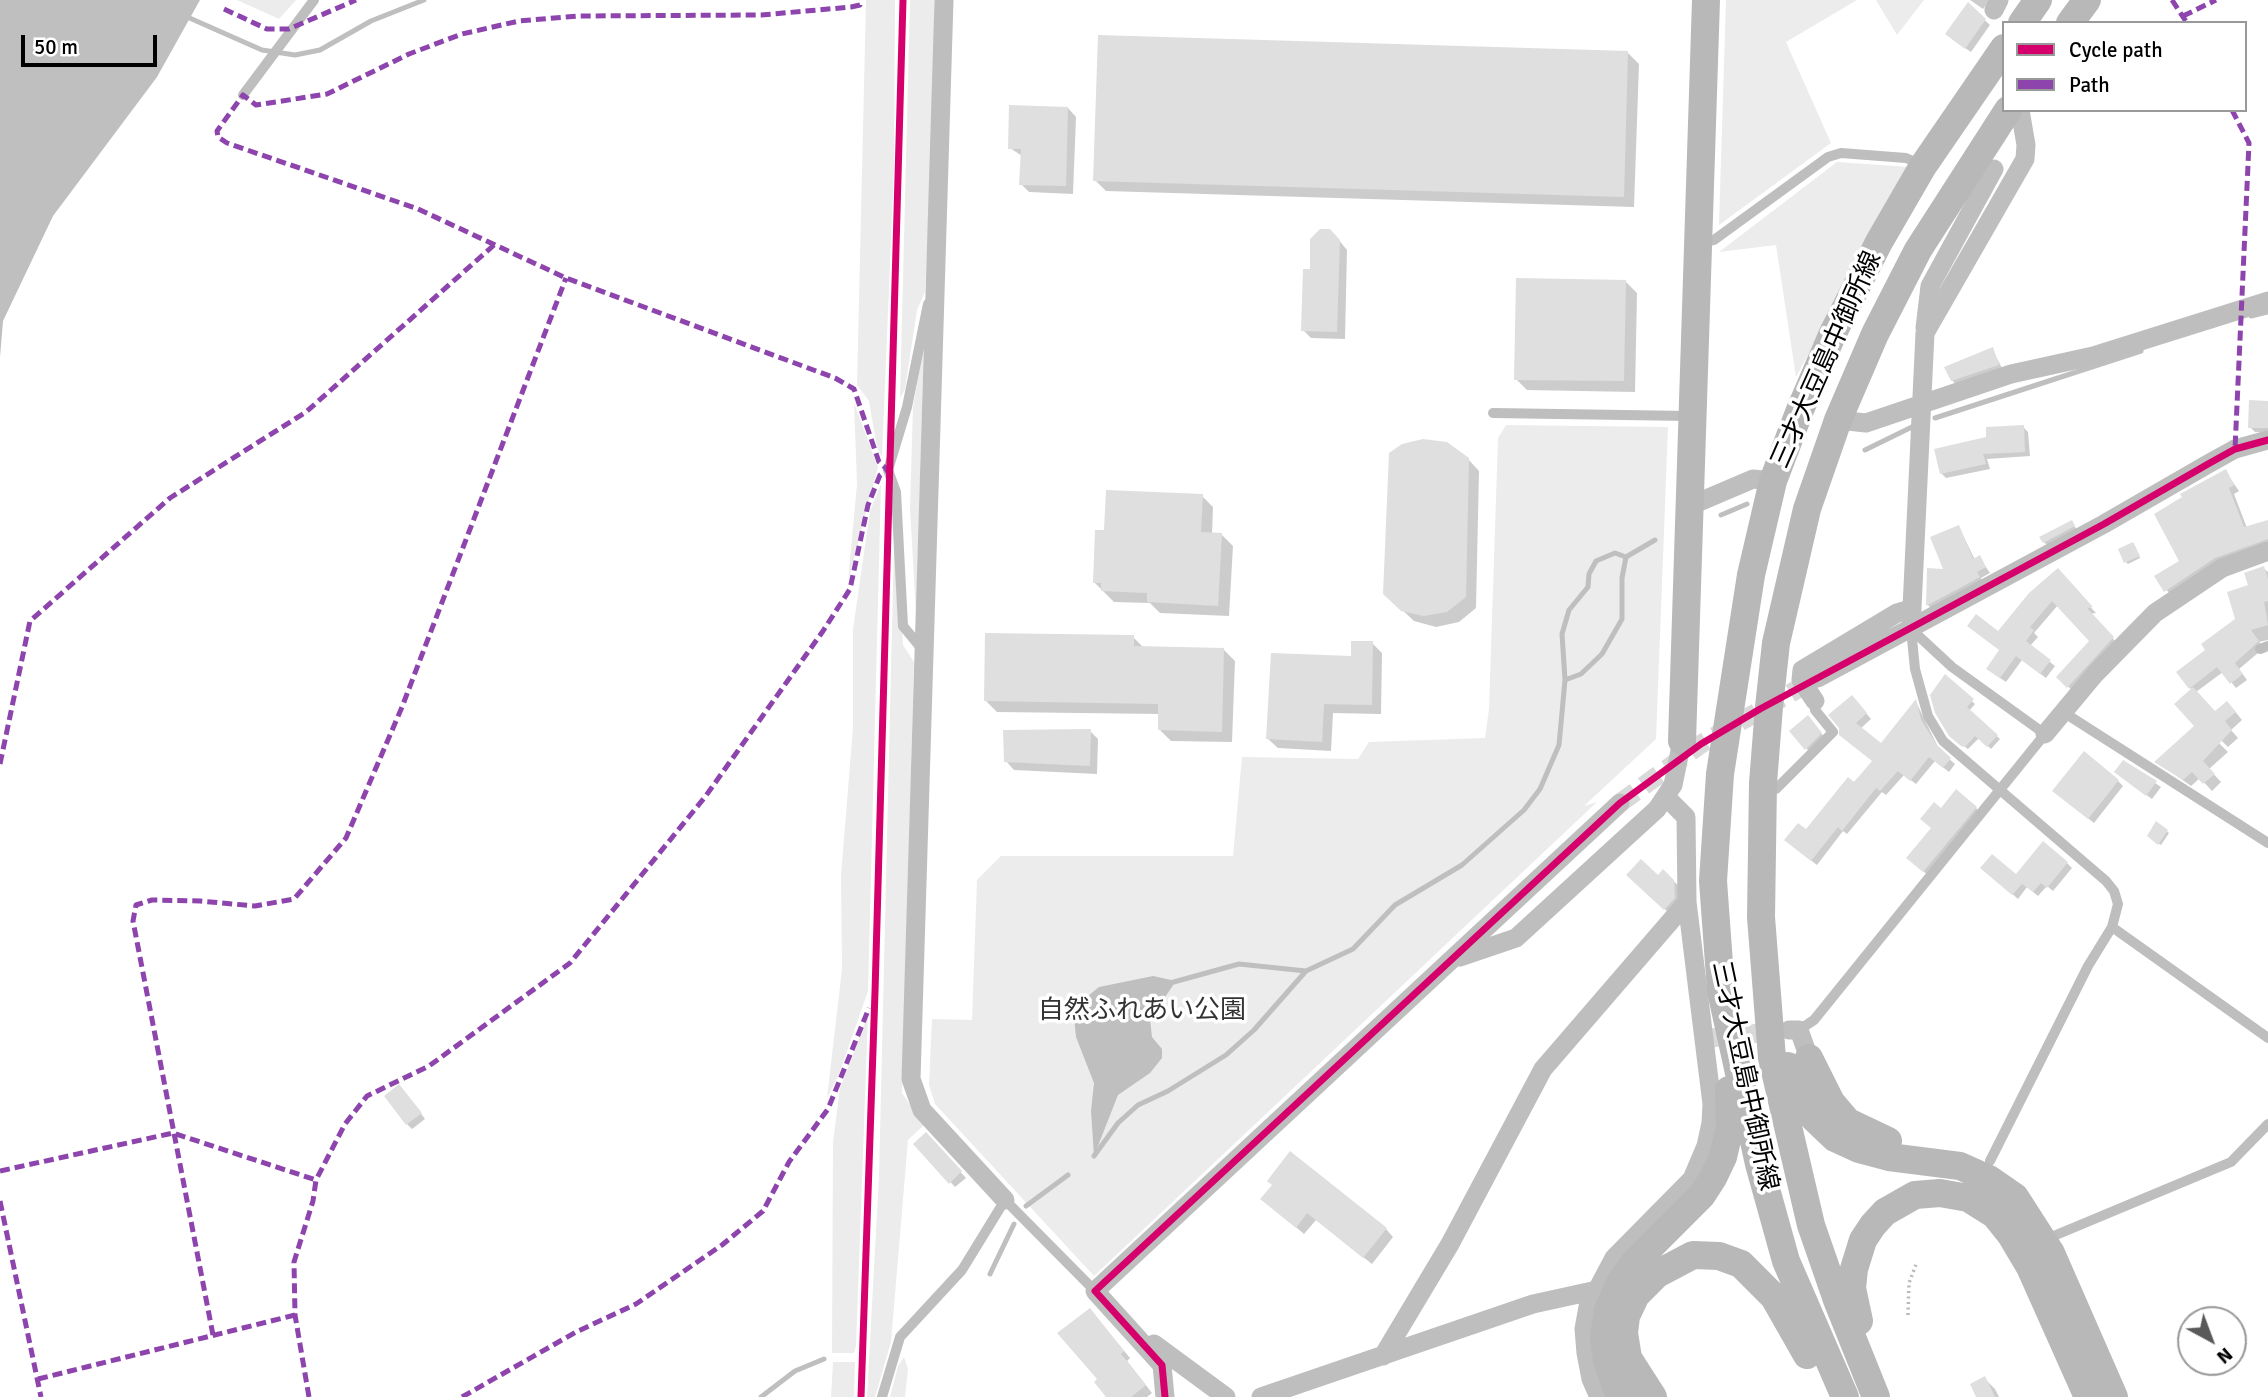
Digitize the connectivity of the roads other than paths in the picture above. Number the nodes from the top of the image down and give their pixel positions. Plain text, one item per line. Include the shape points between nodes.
1 (313, 0) edge
2 (944, 0) edge
3 (1706, 0) edge
4 (2087, 0) edge
5 (2071, 21) edge
6 (2002, 51) edge
7 (243, 95) dead end
8 (2007, 112) edge
9 (2020, 112) edge
10 (1989, 139) junction
11 (2025, 153) junction
12 (1923, 166) junction
13 (1994, 169) dead end
14 (1697, 244) junction
15 (934, 283) junction
16 (2268, 301) edge
17 (1925, 333) junction
18 (1921, 405) junction
19 (1493, 412) dead end
20 (1693, 416) junction
21 (1838, 420) junction
22 (2268, 440) edge
23 (1773, 481) junction
24 (1692, 505) junction
25 (2268, 551) edge
26 (1910, 609) junction
27 (1911, 629) junction
28 (922, 649) junction
29 (1818, 678) tunnel mouth
30 (1815, 701) joint
31 (2063, 712) junction
32 (2045, 734) junction
33 (1682, 741) joint
34 (1776, 789) dead end
35 (1999, 792) junction
36 (1666, 797) junction
37 (1620, 803) tunnel mouth
38 (2268, 843) edge
39 (1687, 902) junction
40 (2112, 927) junction
41 (1452, 959) junction
42 (1721, 991) junction
43 (1767, 993) junction
44 (1794, 1030) joint
45 (2268, 1038) edge
46 (1809, 1058) joint
47 (2268, 1124) edge
48 (1990, 1161) junction
49 (1005, 1200) junction
50 (2056, 1235) junction
51 (1597, 1290) junction
52 (1095, 1291) junction
53 (1118, 1317) junction
54 (1383, 1356) junction
55 (882, 1397) edge
56 (1165, 1397) edge
57 (1226, 1397) edge
58 (1261, 1397) edge
59 (1599, 1397) edge
60 (1625, 1397) edge
61 (1653, 1397) edge
62 (1832, 1397) edge
63 (1845, 1397) edge
64 (1876, 1397) edge
65 (1891, 1397) edge
66 (2088, 1397) edge
67 (2114, 1397) edge
68 (2133, 1397) edge

1 - 7 lane
2 - 15 street
3 - 14 main road
4 - 5 main road
6 - 12 main road, 三才大豆島中御所線
8 - 10 main road, 三才大豆島中御所線
9 - 11 street
10 - 11 street via 2008,139
10 - 21 main road, 三才大豆島中御所線 via 1919,250 1875,334
11 - 17 street
12 - 14 lane via 1906,158 1841,153 1714,240
12 - 23 main road, 三才大豆島中御所線 via 1833,333
13 - 17 street via 1930,286
14 - 20 main road
15 - 28 street
15 - 28 lane via 888,470 896,492 903,626
16 - 18 street via 2093,356 2011,374
17 - 18 street
18 - 21 street via 1866,423
18 - 26 street
19 - 20 lane
20 - 24 main road
21 - 43 main road, 三才大豆島中御所線 via 1807,509 1776,643 1763,783 1761,916
22 - 27 street via 2235,449
23 - 24 street via 1753,479
23 - 42 main road, 三才大豆島中御所線 via 1749,588 1720,774 1713,881
24 - 33 main road
25 - 31 street via 2222,568 2155,613
26 - 27 street
26 - 30 street via 1802,670 1801,680
27 - 29 street
27 - 32 lane via 1952,667
27 - 35 lane via 1915,669 1928,716 1942,741
28 - 49 street via 911,1079 922,1110
30 - 34 lane via 1815,710 1833,732
31 - 32 street
31 - 38 lane
32 - 35 lane
33 - 36 street
35 - 40 lane via 2106,881 2118,904
35 - 44 lane via 1814,1020
36 - 39 street via 1686,817
36 - 41 street via 1516,938
37 - 41 street
39 - 51 street via 1707,1039 1711,1123 1700,1162 1682,1192 1614,1258
39 - 54 street via 1544,1069 1450,1244
40 - 45 lane
40 - 48 lane
41 - 52 street
42 - 60 main road via 1730,1128 1723,1157 1702,1195 1634,1263 1608,1310 1607,1361
42 - 63 main road, 三才大豆島中御所線 via 1786,1261
43 - 64 main road, 三才大豆島中御所線 via 1772,1058 1811,1225
43 - 67 main road via 1798,1096 1835,1138 1889,1157 1960,1167 2015,1196 2051,1253
44 - 46 street
46 - 48 main road via 1848,1122 1885,1140
47 - 50 lane via 2231,1162
48 - 50 main road via 2025,1185
49 - 52 lane
49 - 55 lane via 962,1270 900,1337
50 - 68 main road
51 - 54 street via 1533,1304
51 - 59 street via 1584,1329 1591,1379
52 - 53 street
53 - 56 street via 1162,1365
53 - 57 street
54 - 58 street
61 - 62 main road via 1628,1358 1626,1316 1636,1295 1657,1274 1693,1255 1719,1256 1741,1264 1759,1281 1787,1314
65 - 66 main road via 1856,1313 1854,1269 1863,1240 1885,1212 1915,1195 1940,1193 1968,1198 1995,1215 2011,1235

